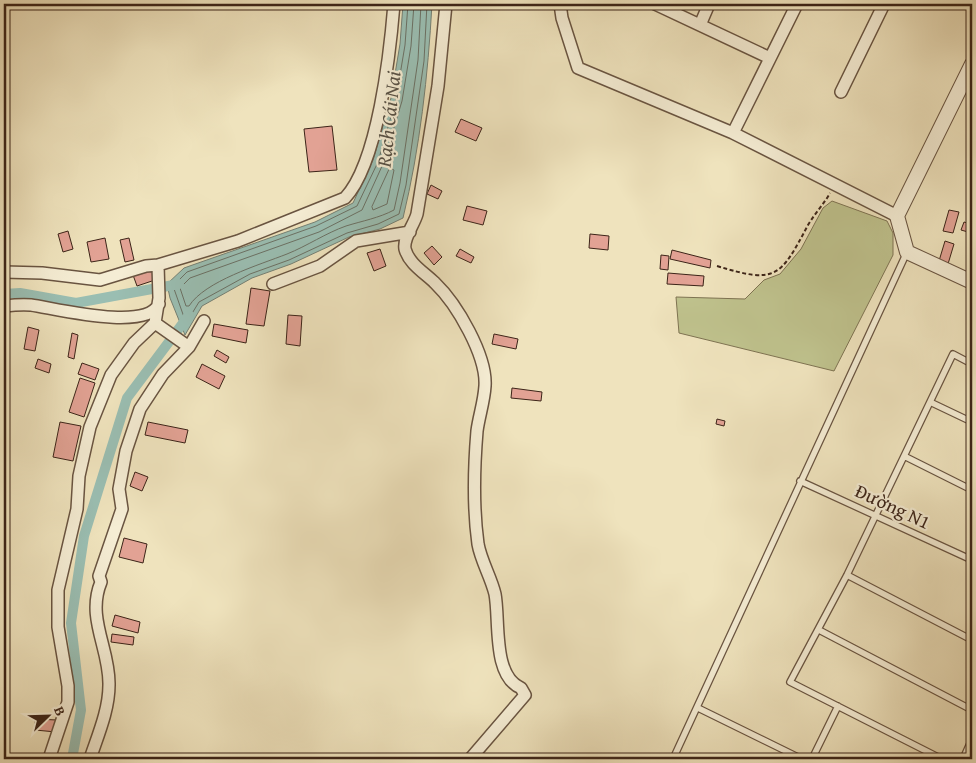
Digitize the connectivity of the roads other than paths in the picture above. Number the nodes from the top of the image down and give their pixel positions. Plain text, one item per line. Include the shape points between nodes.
1 (394, 4) edge
2 (446, 4) edge
3 (560, 4) edge
4 (655, 4) edge
5 (709, 4) edge
6 (797, 4) edge
7 (884, 4) edge
8 (700, 25) junction
9 (770, 58) junction
10 (972, 64) edge
11 (841, 92) dead end
12 (733, 133) junction
13 (897, 216) junction
14 (410, 232) junction
15 (907, 252) junction
16 (158, 265) junction
17 (4, 272) edge
18 (972, 282) edge
19 (272, 284) dead end
20 (159, 301) junction
21 (4, 306) edge
22 (204, 321) dead end
23 (158, 324) junction
24 (188, 346) junction
25 (972, 364) edge
26 (930, 402) junction
27 (972, 422) edge
28 (904, 456) junction
29 (800, 481) junction
30 (972, 490) edge
31 (876, 515) junction
32 (972, 560) edge
33 (846, 575) junction
34 (819, 630) junction
35 (972, 640) edge
36 (838, 706) junction
37 (698, 708) junction
38 (972, 710) edge
39 (972, 739) edge
40 (49, 759) edge
41 (90, 759) edge
42 (470, 759) edge
43 (673, 759) edge
44 (802, 759) edge
45 (812, 759) edge
46 (942, 759) edge
47 (963, 759) edge

1 - 16 street via 384,84 370,149 353,190 346,198 279,226
2 - 14 street via 438,86 417,214
3 - 12 street via 578,68
4 - 8 street
5 - 8 street
6 - 9 street
7 - 11 street
8 - 9 street
9 - 12 street
10 - 13 street
12 - 13 street
13 - 15 street
14 - 19 street via 356,242 320,266
14 - 42 street via 405,243 409,257 450,302 475,344 482,363 485,383 477,432 478,546 495,594 503,664 514,685 525,691 525,695
15 - 18 street
15 - 29 lane
16 - 17 street via 100,280
16 - 20 street
20 - 21 street via 157,307 144,314 97,316 30,305
20 - 23 street
22 - 24 street
23 - 24 street
23 - 40 street via 134,343 111,375 90,427 58,590 58,627 68,702
24 - 41 street via 163,374 140,409 126,451 119,489 122,509 99,576 101,582 97,593 95,613 110,685 108,704
25 - 26 lane via 953,354
26 - 27 lane
26 - 28 lane
28 - 30 lane
28 - 31 lane
29 - 31 lane, Đường N1
29 - 37 lane
31 - 32 lane, Đường N1
31 - 33 lane
33 - 34 lane
33 - 35 lane
34 - 36 lane via 790,682
34 - 38 lane
36 - 45 lane
36 - 46 lane
37 - 43 lane
37 - 44 lane
39 - 47 lane

